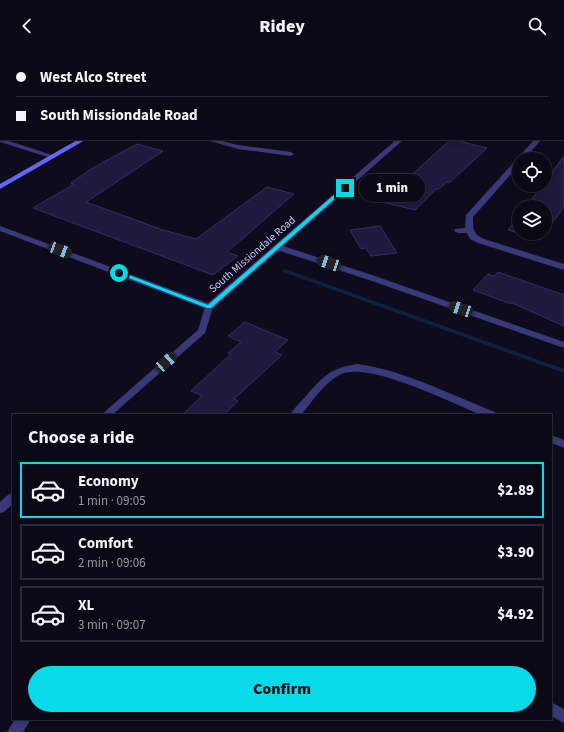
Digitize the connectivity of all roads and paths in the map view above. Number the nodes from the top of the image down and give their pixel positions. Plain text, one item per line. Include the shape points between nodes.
1 (0, 140) edge
2 (82, 140) edge
3 (210, 140) edge
4 (400, 140) edge
5 (538, 140) edge
6 (527, 152) edge
7 (292, 154) dead end
8 (53, 157) junction
9 (512, 169) edge
10 (1, 186) edge
11 (0, 228) edge
12 (469, 230) junction
13 (458, 231) dead end
14 (277, 247) junction
15 (564, 267) edge
16 (209, 307) junction
17 (564, 345) edge
18 (107, 414) edge
19 (296, 414) edge
20 (490, 414) edge
21 (552, 439) edge
22 (564, 444) edge
23 (12, 498) edge
24 (0, 509) edge
25 (552, 710) edge
26 (564, 716) edge
27 (23, 720) edge
28 (14, 732) edge

1 - 8 street
2 - 8 street
3 - 7 street via 238,147
4 - 14 street, South Missiondale Road
5 - 6 street
8 - 10 street
9 - 12 street via 469,217
11 - 16 street
12 - 13 street
12 - 15 street via 473,237 481,241
14 - 16 street, South Missiondale Road
14 - 17 street via 380,280
16 - 18 street via 202,331
19 - 20 street via 327,378 336,371 355,368 377,370 393,375
21 - 22 street
23 - 24 street
25 - 26 street
27 - 28 street

